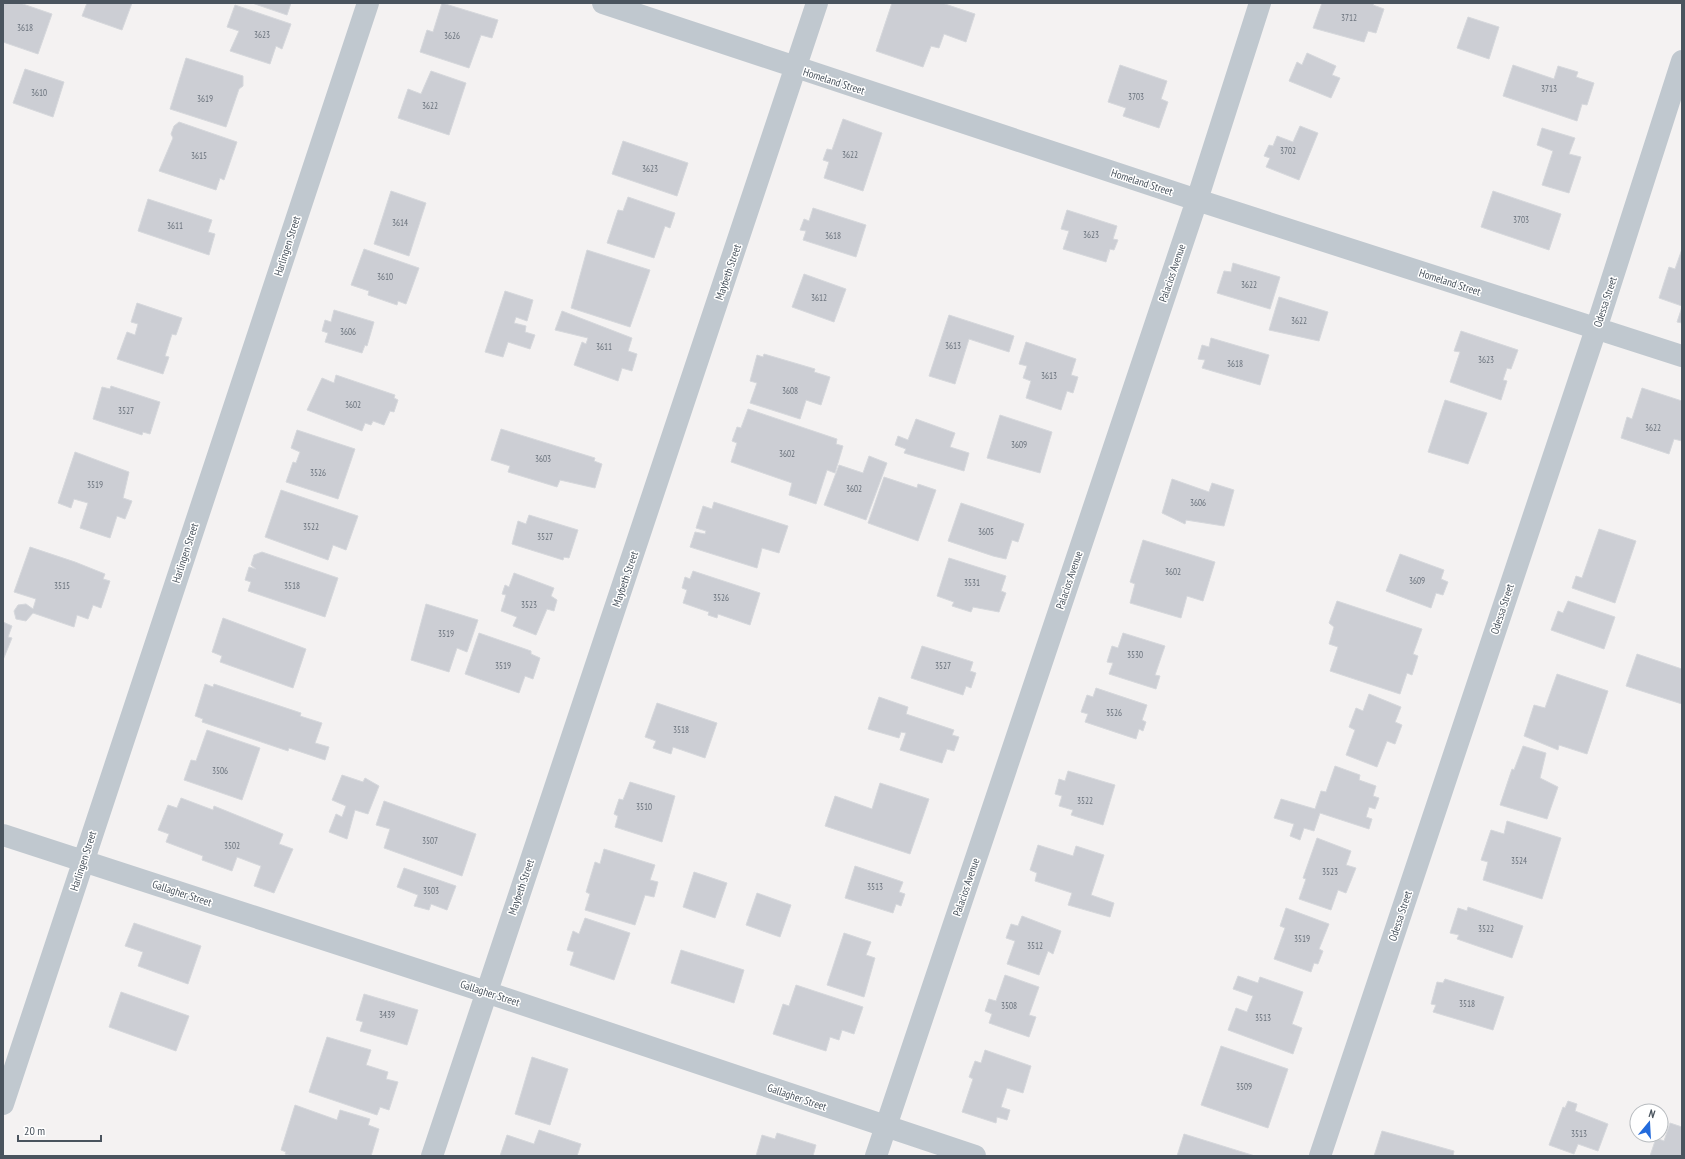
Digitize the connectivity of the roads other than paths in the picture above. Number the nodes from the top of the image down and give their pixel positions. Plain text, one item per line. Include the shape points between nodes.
1 (368, 3) edge
2 (603, 3) edge
3 (817, 3) edge
4 (1260, 3) edge
5 (1682, 61) edge
6 (796, 68) junction
7 (1197, 200) junction
8 (1596, 329) junction
9 (1682, 356) edge
10 (3, 835) edge
11 (82, 861) junction
12 (486, 992) junction
13 (3, 1104) edge
14 (886, 1127) junction
15 (432, 1156) edge
16 (876, 1156) edge
17 (975, 1156) edge
18 (1320, 1156) edge

1 - 11 street, Harlingen Street
2 - 6 street, Homeland Street
3 - 6 street, Maybeth Street
4 - 7 street, Palacios Avenue
5 - 8 street, Odessa Street
6 - 7 street, Homeland Street
6 - 12 street, Maybeth Street
7 - 8 street, Homeland Street
7 - 14 street, Palacios Avenue
8 - 9 street, Homeland Street
8 - 18 street, Odessa Street
10 - 11 street, Gallagher Street
11 - 12 street, Gallagher Street
11 - 13 street, Harlingen Street
12 - 14 street, Gallagher Street
12 - 15 street, Maybeth Street
14 - 16 street, Palacios Avenue
14 - 17 street, Gallagher Street

